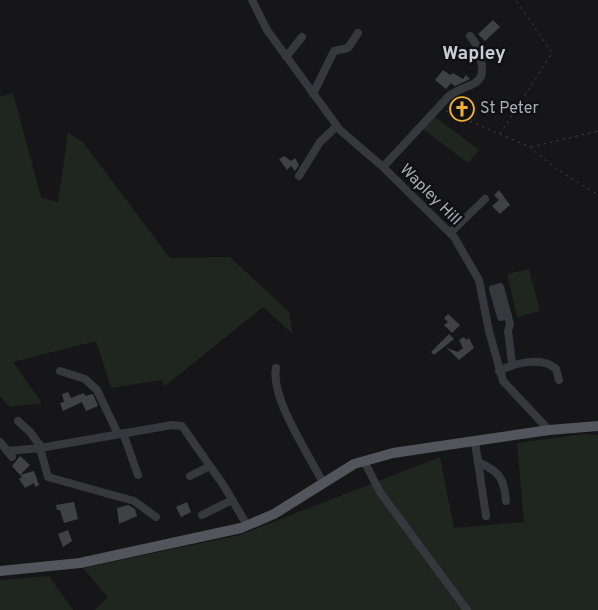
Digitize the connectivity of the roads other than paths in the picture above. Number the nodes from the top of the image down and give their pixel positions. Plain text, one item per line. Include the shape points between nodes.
1 (252, 0) edge
2 (358, 33) dead end
3 (302, 37) dead end
4 (475, 39) dead end
5 (286, 57) junction
6 (313, 94) junction
7 (337, 126) junction
8 (383, 167) junction
9 (299, 176) dead end
10 (485, 198) dead end
11 (450, 233) junction
12 (508, 315) dead end
13 (512, 363) junction
14 (276, 368) dead end
15 (499, 370) junction
16 (60, 371) dead end
17 (559, 380) dead end
18 (18, 421) dead end
19 (598, 426) edge
20 (549, 430) junction
21 (121, 434) junction
22 (0, 442) edge
23 (475, 442) junction
24 (41, 448) junction
25 (364, 461) junction
26 (478, 462) junction
27 (210, 466) junction
28 (138, 475) dead end
29 (190, 476) dead end
30 (323, 484) junction
31 (232, 500) junction
32 (506, 501) dead end
33 (202, 515) dead end
34 (486, 516) dead end
35 (156, 517) dead end
36 (247, 525) junction
37 (0, 571) edge
38 (463, 609) edge

1 - 5 street, Wapley Hill
2 - 6 street via 348,48 334,51
3 - 5 street
4 - 8 street via 483,70 481,77 474,84 454,91
5 - 6 street, Wapley Hill
6 - 7 street, Wapley Hill
7 - 8 street, Wapley Hill
7 - 9 street via 315,148
8 - 11 street, Wapley Hill
10 - 11 street
11 - 15 street, Wapley Hill via 479,280
12 - 13 street
13 - 15 street
13 - 17 street via 551,365 556,369
14 - 30 street via 278,389 287,414
15 - 20 street, Wapley Hill via 503,381
16 - 21 street via 85,379 96,390
18 - 24 street
19 - 20 main road
20 - 23 main road
21 - 24 street
21 - 27 street via 182,426
21 - 28 street
22 - 24 street via 10,454
23 - 25 main road via 393,453
23 - 26 street
24 - 35 street via 48,477 134,500
25 - 30 main road
25 - 38 street via 380,492
26 - 32 street via 503,479
26 - 34 street
27 - 29 street
27 - 31 street
30 - 36 main road via 274,514
31 - 33 street
31 - 36 street
36 - 37 main road via 80,563

